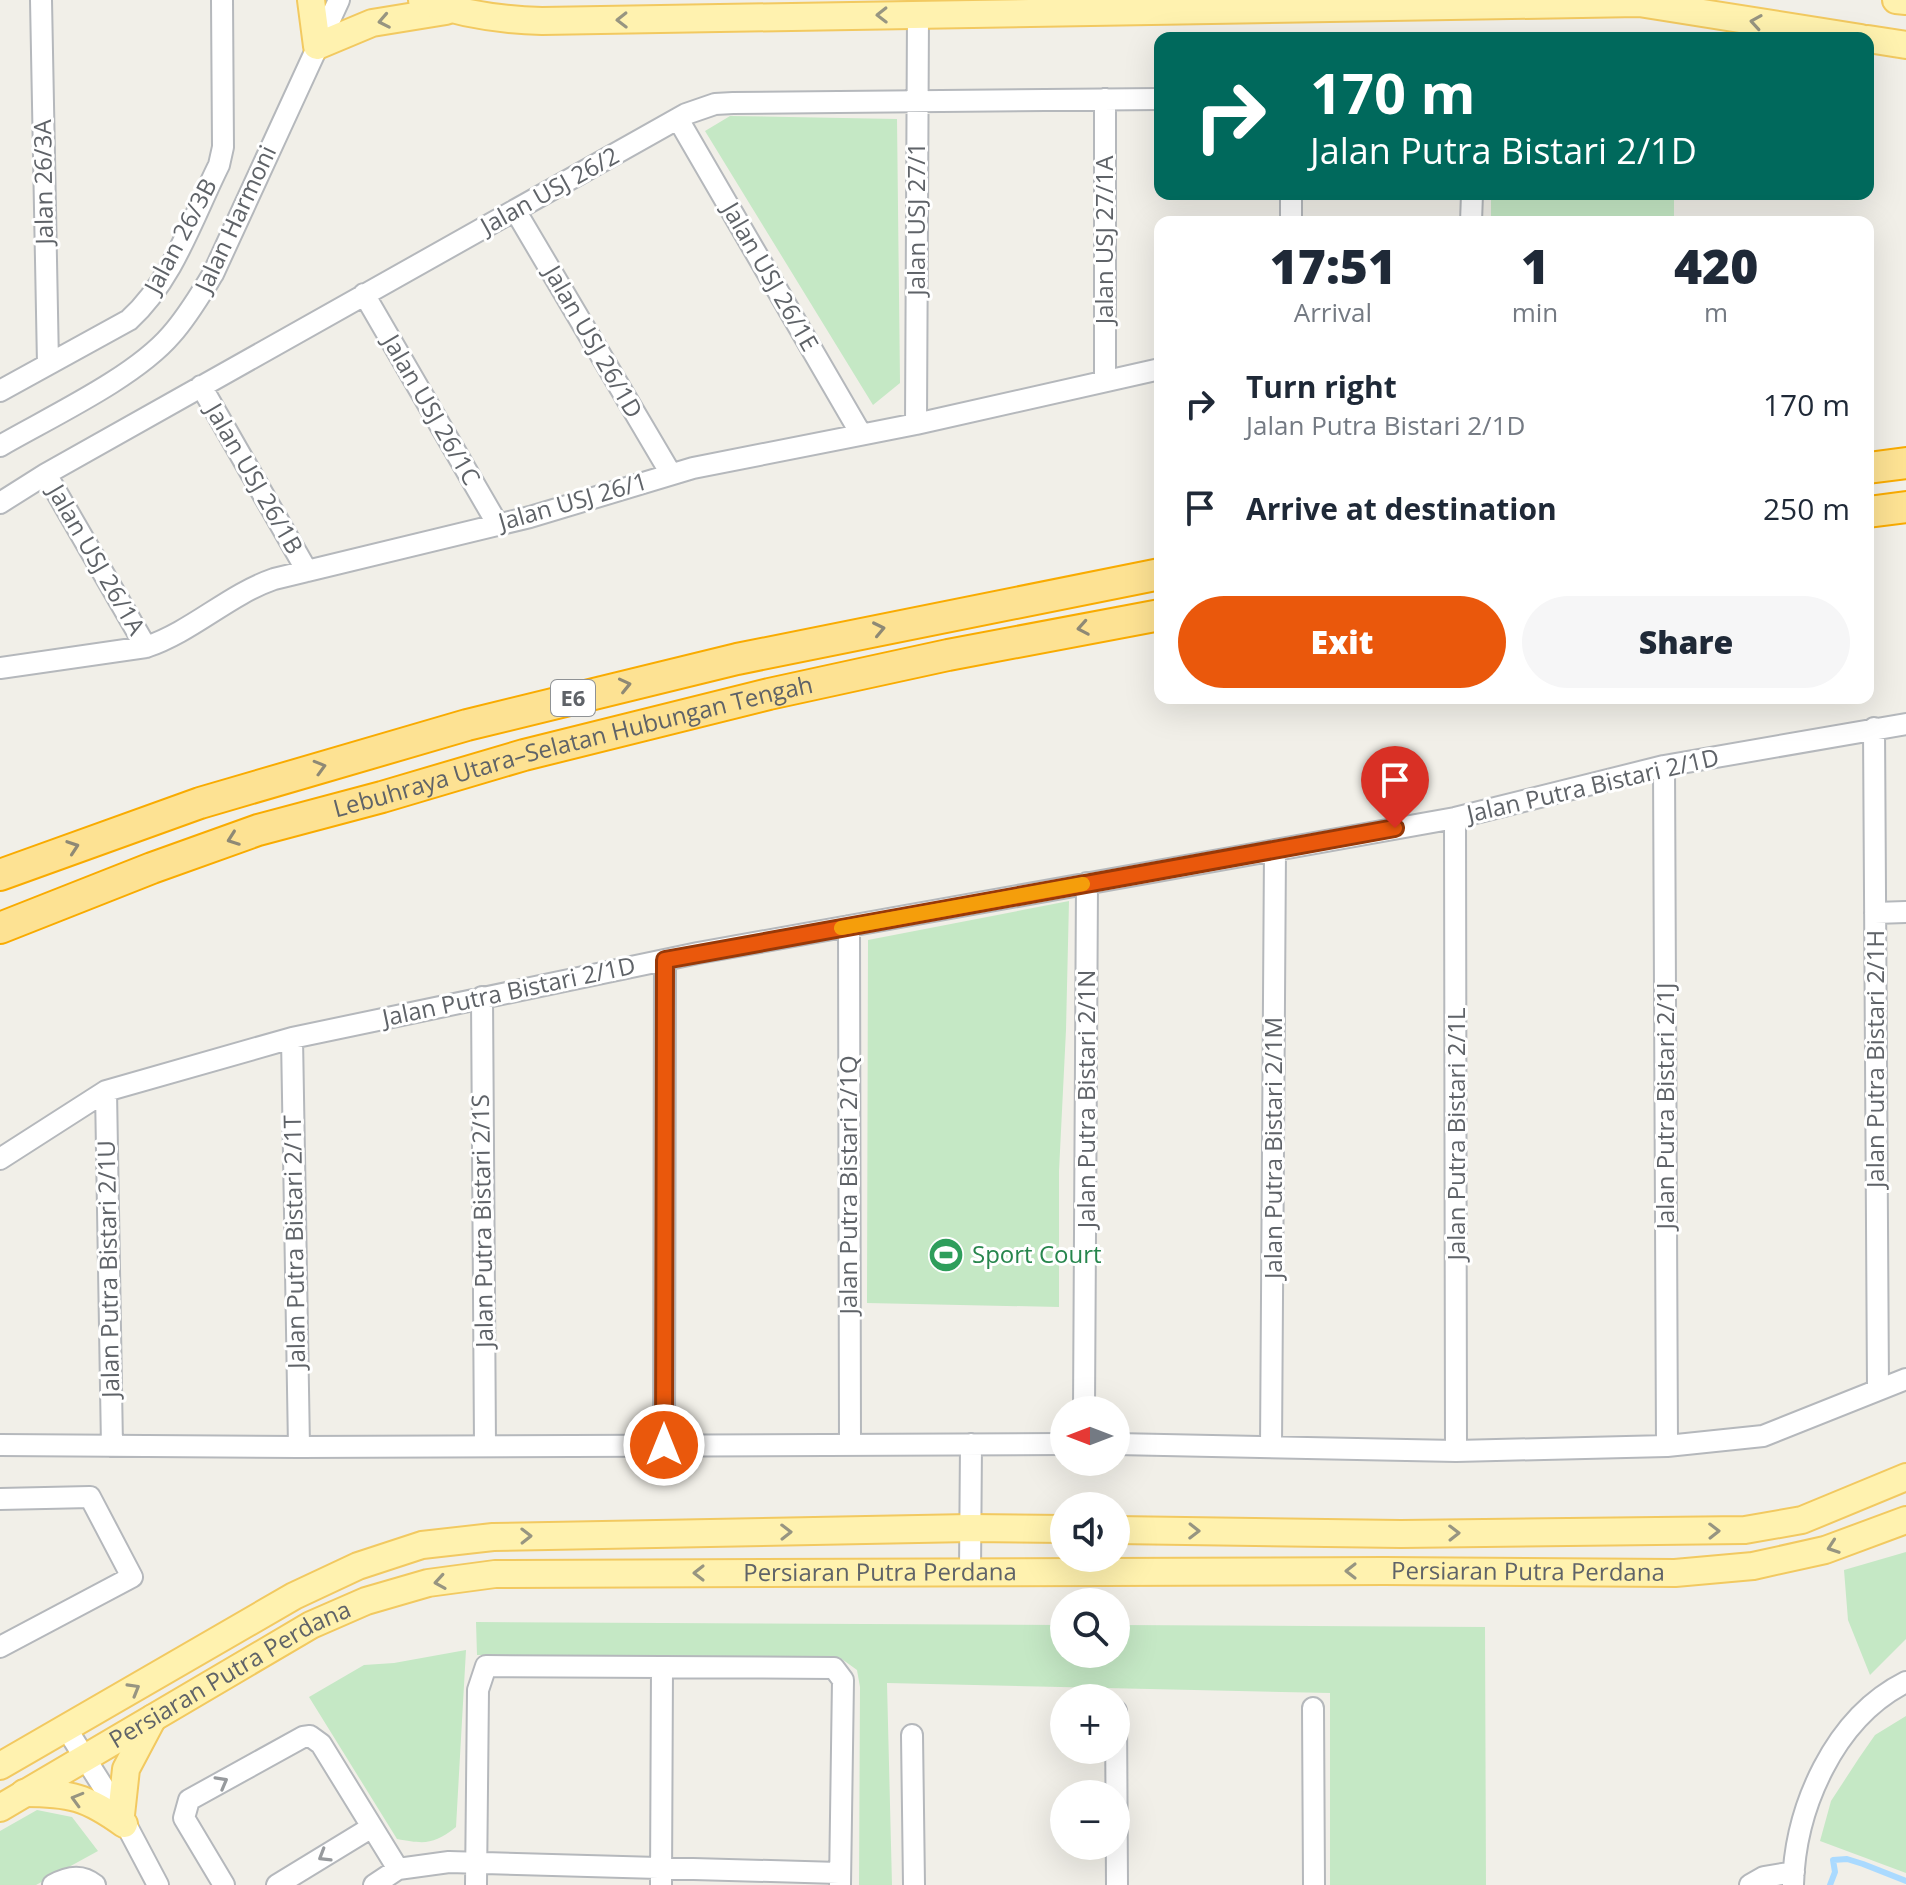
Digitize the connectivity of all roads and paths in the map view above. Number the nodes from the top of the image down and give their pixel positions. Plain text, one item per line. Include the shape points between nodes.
1 (41, 0) edge
2 (222, 0) edge
3 (311, 0) edge
4 (339, 0) edge
5 (422, 0) edge
6 (1896, 0) edge
7 (1906, 1) edge
8 (1154, 5) edge
9 (454, 10) junction
10 (918, 14) junction
11 (1823, 32) edge
12 (1874, 40) edge
13 (1906, 45) edge
14 (317, 46) junction
15 (1105, 99) junction
16 (1154, 99) edge
17 (918, 101) junction
18 (678, 119) junction
19 (515, 210) junction
20 (364, 294) junction
21 (48, 364) junction
22 (1154, 370) edge
23 (1105, 381) junction
24 (201, 386) junction
25 (0, 391) edge
26 (916, 424) junction
27 (861, 434) junction
28 (0, 446) edge
29 (1906, 463) edge
30 (1874, 467) edge
31 (46, 474) junction
32 (671, 474) junction
33 (0, 503) edge
34 (1906, 507) edge
35 (1874, 511) edge
36 (498, 525) junction
37 (307, 571) junction
38 (1154, 575) edge
39 (1154, 616) edge
40 (146, 647) junction
41 (0, 668) edge
42 (1906, 724) edge
43 (1874, 728) junction
44 (1664, 766) junction
45 (1455, 818) junction
46 (1275, 850) junction
47 (0, 875) edge
48 (1087, 883) junction
49 (1906, 912) edge
50 (1875, 913) junction
51 (849, 926) junction
52 (0, 928) edge
53 (665, 960) junction
54 (482, 997) junction
55 (292, 1038) junction
56 (106, 1091) junction
57 (0, 1159) edge
58 (1906, 1379) edge
59 (1878, 1390) junction
60 (1084, 1396) edge
61 (850, 1444) junction
62 (971, 1444) junction
63 (1050, 1444) edge
64 (1130, 1444) edge
65 (0, 1445) edge
66 (485, 1445) junction
67 (664, 1445) junction
68 (112, 1446) junction
69 (1667, 1446) junction
70 (299, 1447) junction
71 (1271, 1447) junction
72 (1456, 1451) junction
73 (1906, 1477) edge
74 (0, 1499) edge
75 (1906, 1520) edge
76 (970, 1528) junction
77 (1050, 1529) edge
78 (1130, 1530) edge
79 (970, 1572) junction
80 (0, 1647) edge
81 (662, 1667) junction
82 (1906, 1682) edge
83 (1313, 1708) dead end
84 (153, 1718) junction
85 (66, 1728) junction
86 (912, 1735) dead end
87 (85, 1758) junction
88 (1116, 1764) edge
89 (0, 1766) edge
90 (24, 1793) junction
91 (0, 1808) edge
92 (123, 1820) junction
93 (372, 1827) junction
94 (476, 1862) junction
95 (398, 1869) junction
96 (661, 1876) edge
97 (1794, 1878) edge
98 (840, 1879) edge
99 (86, 1881) edge
100 (53, 1885) edge
101 (158, 1885) edge
102 (224, 1885) edge
103 (277, 1885) edge
104 (374, 1885) edge
105 (476, 1885) edge
106 (914, 1885) edge
107 (1117, 1885) edge
108 (1314, 1885) edge
109 (1750, 1885) edge

1 - 21 street, Jalan 26/3A
2 - 21 street, Jalan 26/3B via 219,165 165,276 143,307
3 - 14 main road
4 - 14 street, Jalan Harmoni
5 - 9 main road
6 - 7 main road
8 - 10 main road
11 -> 8 main road via 1639,3
10 -> 9 main road via 542,21
9 -> 14 main road via 372,23
10 - 17 street, Jalan USJ 27/1
12 - 13 main road
14 - 28 street, Jalan Harmoni via 192,309 169,338 137,363
15 - 16 street, Jalan USJ 26/2
15 - 17 street, Jalan USJ 26/2
15 - 23 street, Jalan USJ 27/1A
17 - 18 street, Jalan USJ 26/2 via 715,104
17 - 26 street, Jalan USJ 27/1
18 - 19 street, Jalan USJ 26/2
18 - 27 street, Jalan USJ 26/1E
19 - 20 street, Jalan USJ 26/2
19 - 32 street, Jalan USJ 26/1D
20 - 24 street, Jalan USJ 26/2
20 - 36 street, Jalan USJ 26/1C
21 - 25 street, Jalan 26/3B
22 - 23 street, Jalan USJ 26/1
23 - 26 street, Jalan USJ 26/1
24 - 31 street, Jalan USJ 26/2
24 - 37 street, Jalan USJ 26/1B
26 - 27 street, Jalan USJ 26/1
27 - 32 street, Jalan USJ 26/1
29 - 30 highway
31 - 33 street, Jalan USJ 26/2
31 - 40 street, Jalan USJ 26/1A
32 - 36 street, Jalan USJ 26/1
34 - 35 highway
36 - 37 street, Jalan USJ 26/1
37 - 40 street, Jalan USJ 26/1 via 259,584 180,633
47 -> 38 highway, Lebuhraya Utara–Selatan Hubungan Tengah / E6 via 200,803 482,721 752,655
39 -> 52 highway, Lebuhraya Utara–Selatan Hubungan Tengah / E6 via 769,694 524,755 258,830
40 - 41 street, Jalan USJ 26/1
42 - 43 street, Jalan Putra Bistari 2/1D
43 - 44 street, Jalan Putra Bistari 2/1D
43 - 50 street, Jalan Putra Bistari 2/1H
44 - 45 street, Jalan Putra Bistari 2/1D
44 - 69 street, Jalan Putra Bistari 2/1J
45 - 46 street, Jalan Putra Bistari 2/1D
45 - 72 street, Jalan Putra Bistari 2/1L
46 - 48 street, Jalan Putra Bistari 2/1D
46 - 71 street, Jalan Putra Bistari 2/1M
48 - 51 street, Jalan Putra Bistari 2/1D
48 - 60 street, Jalan Putra Bistari 2/1N
49 - 50 street
50 - 59 street, Jalan Putra Bistari 2/1H
51 - 53 street, Jalan Putra Bistari 2/1D
51 - 61 street, Jalan Putra Bistari 2/1Q
53 - 54 street, Jalan Putra Bistari 2/1D
53 - 67 street
54 - 55 street, Jalan Putra Bistari 2/1D
54 - 66 street, Jalan Putra Bistari 2/1S
55 - 56 street, Jalan Putra Bistari 2/1D
55 - 70 street, Jalan Putra Bistari 2/1T
56 - 57 street, Jalan Putra Bistari 2/1D
56 - 68 street, Jalan Putra Bistari 2/1U
58 - 59 street
59 - 69 street via 1763,1436
61 - 62 street
61 - 67 street
62 - 63 street
62 - 76 street
64 - 71 street
65 - 68 street
66 - 67 street
66 - 70 street
68 - 70 street
69 - 72 street
71 - 72 street
78 -> 73 main road, Persiaran Putra Perdana via 1745,1530 1802,1520
74 - 80 street via 90,1497 132,1577
75 -> 79 main road, Persiaran Putra Perdana via 1796,1557 1675,1573
76 - 77 main road, Persiaran Putra Perdana
76 - 79 street
85 -> 76 main road, Persiaran Putra Perdana via 294,1596 358,1566 422,1545 493,1537
79 -> 84 main road, Persiaran Putra Perdana via 495,1574 428,1583 366,1601 311,1625
81 - 94 street via 486,1666 478,1690
81 - 96 street
81 - 98 street via 834,1668 843,1680
82 - 97 street via 1874,1702 1832,1754 1808,1802
83 - 108 street
84 - 87 main road, Persiaran Putra Perdana
84 - 92 main road via 126,1769
85 - 87 street
85 - 89 main road, Persiaran Putra Perdana
86 - 106 street
87 - 90 main road, Persiaran Putra Perdana
87 - 92 street
88 - 107 street
90 - 91 main road, Persiaran Putra Perdana
92 -> 90 main road via 83,1800
92 - 101 street
93 - 95 street
102 -> 93 street via 184,1818 189,1800 303,1737 321,1744
93 -> 103 street
94 - 95 street
94 - 96 street
94 - 105 street
95 - 104 street
96 - 98 street
97 - 109 street via 1764,1877
99 - 100 street

